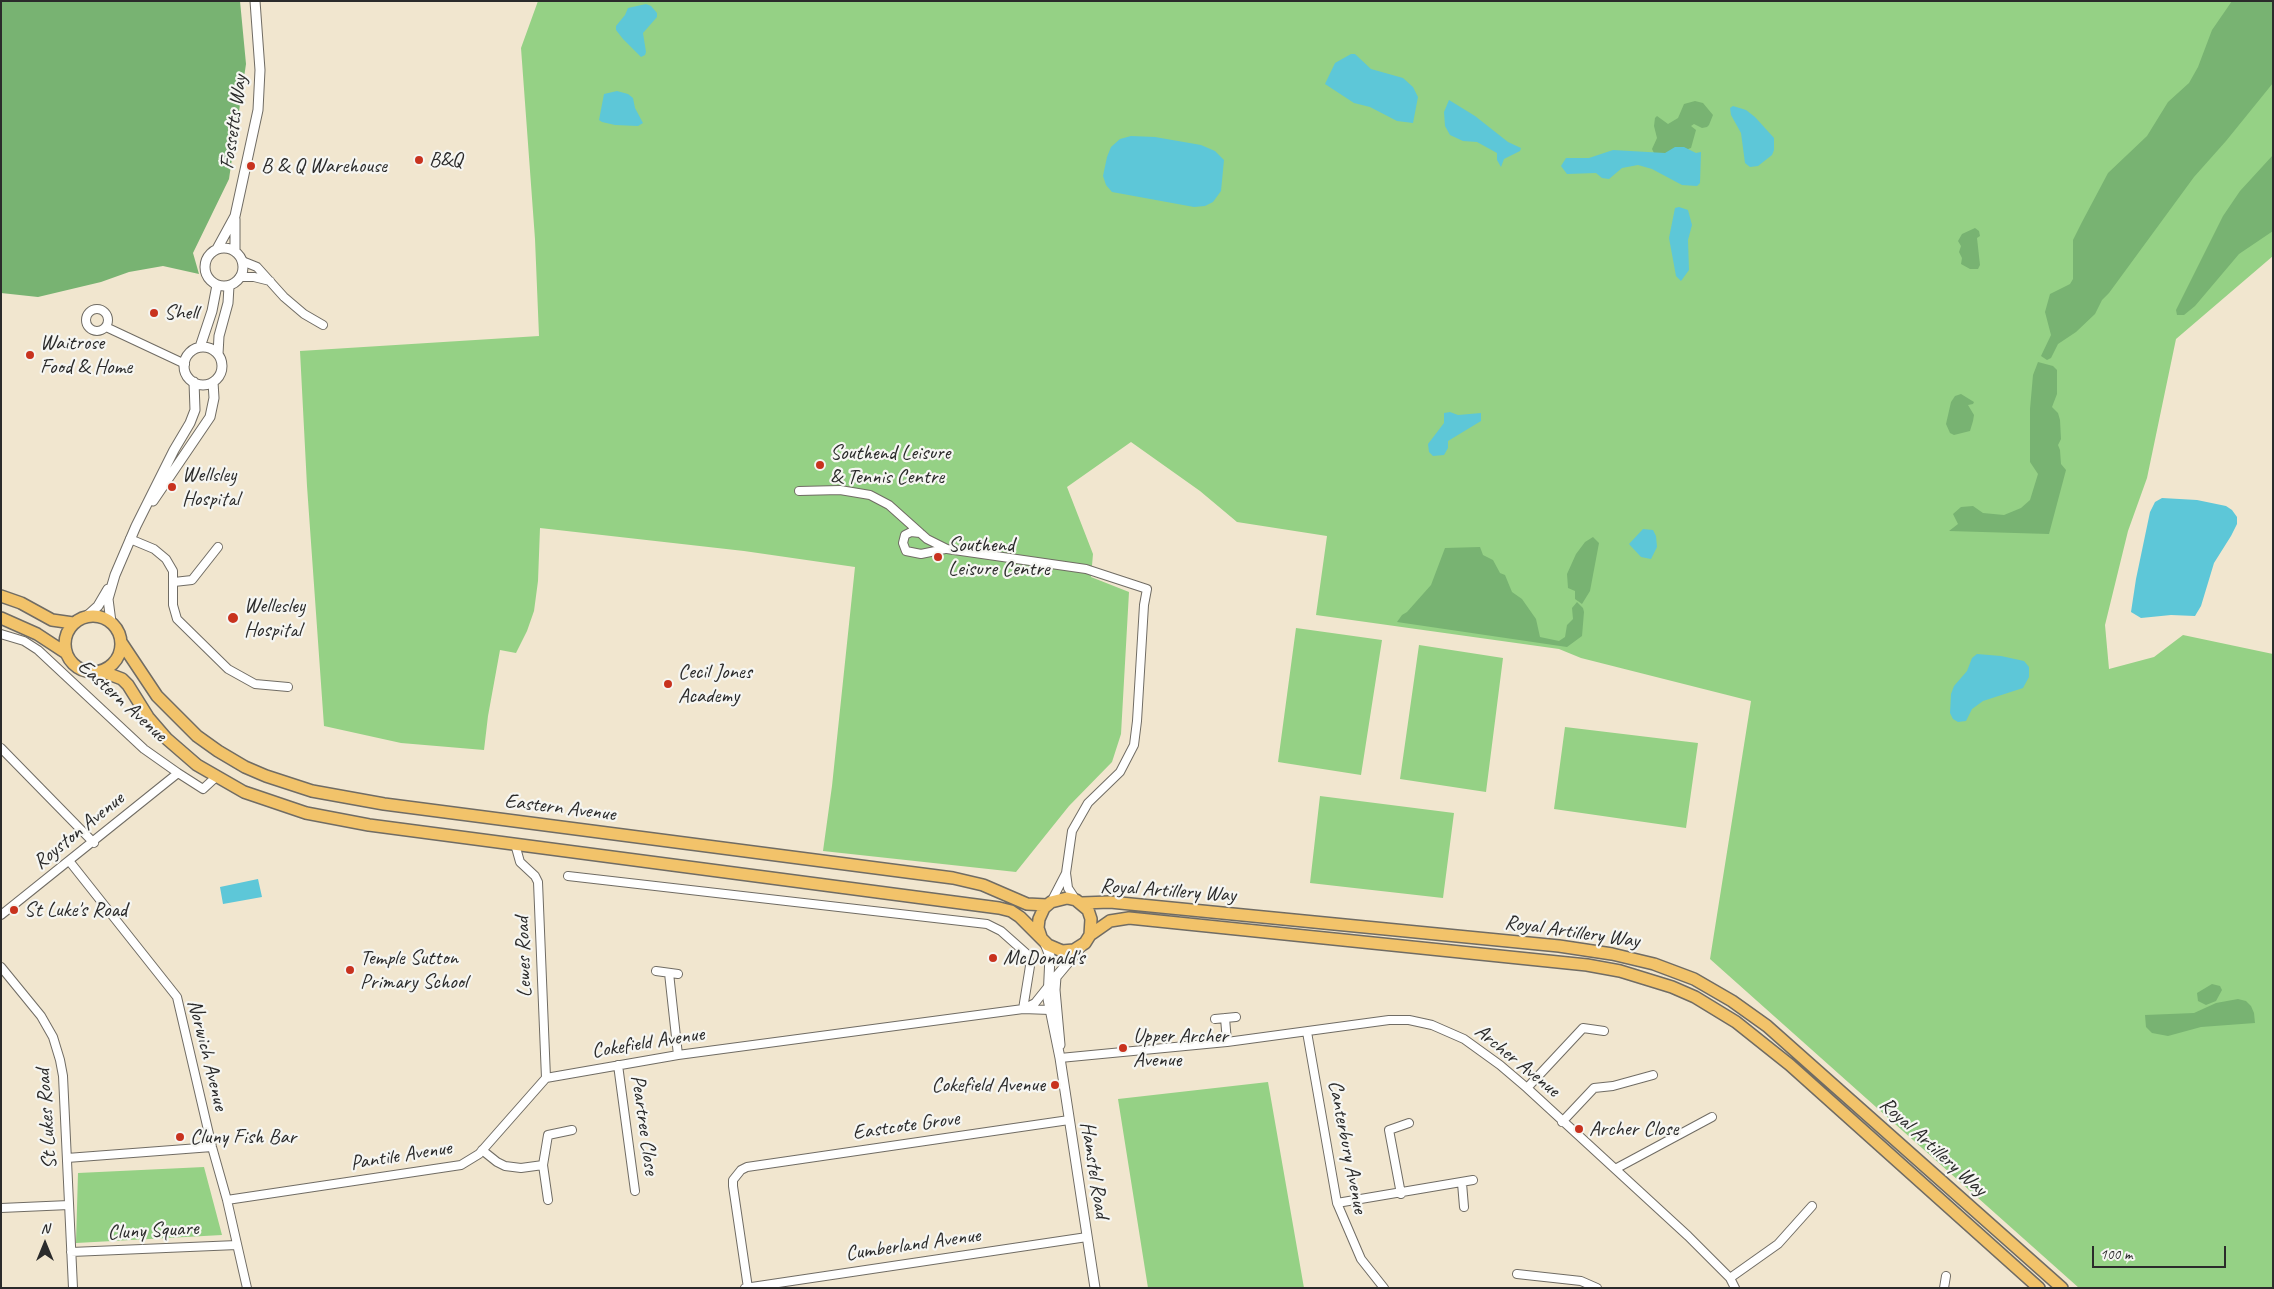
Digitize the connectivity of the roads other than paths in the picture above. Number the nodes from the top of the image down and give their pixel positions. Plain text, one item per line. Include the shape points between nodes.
1 (255, 1) edge
2 (235, 216) junction
3 (217, 249) junction
4 (235, 251) junction
5 (242, 261) junction
6 (240, 277) junction
7 (272, 282) junction
8 (217, 285) junction
9 (229, 286) junction
10 (323, 325) dead end
11 (106, 327) dead end
12 (200, 347) junction
13 (218, 354) junction
14 (185, 364) junction
15 (194, 382) junction
16 (213, 382) junction
17 (799, 491) dead end
18 (136, 526) junction
19 (920, 533) junction
20 (130, 539) junction
21 (218, 547) dead end
22 (947, 549) junction
23 (115, 575) junction
24 (174, 582) junction
25 (1, 596) edge
26 (87, 616) junction
27 (1, 618) edge
28 (111, 622) junction
29 (74, 623) junction
30 (1, 634) edge
31 (121, 642) junction
32 (66, 654) junction
33 (101, 671) junction
34 (288, 687) dead end
35 (1, 748) edge
36 (178, 773) junction
37 (216, 777) junction
38 (94, 842) junction
39 (515, 844) junction
40 (70, 862) junction
41 (1066, 873) junction
42 (568, 876) dead end
43 (1079, 902) junction
44 (1049, 903) junction
45 (1, 915) edge
46 (1043, 939) junction
47 (1087, 939) junction
48 (1, 967) edge
49 (656, 972) dead end
50 (1051, 989) junction
51 (1023, 1009) junction
52 (1050, 1010) junction
53 (1236, 1017) dead end
54 (1225, 1018) junction
55 (1215, 1019) dead end
56 (1604, 1031) dead end
57 (1308, 1032) junction
58 (1227, 1042) junction
59 (678, 1055) junction
60 (1060, 1058) junction
61 (618, 1065) junction
62 (1653, 1075) dead end
63 (546, 1078) junction
64 (1527, 1088) junction
65 (1712, 1117) dead end
66 (1069, 1120) junction
67 (1562, 1122) junction
68 (1409, 1123) dead end
69 (572, 1130) dead end
70 (212, 1147) junction
71 (482, 1150) junction
72 (67, 1158) junction
73 (543, 1165) junction
74 (1616, 1168) junction
75 (1473, 1180) dead end
76 (1462, 1183) junction
77 (635, 1191) dead end
78 (1401, 1194) junction
79 (227, 1200) junction
80 (548, 1200) dead end
81 (1336, 1203) junction
82 (69, 1205) junction
83 (1812, 1206) dead end
84 (1, 1208) edge
85 (1464, 1208) dead end
86 (1087, 1237) junction
87 (237, 1245) junction
88 (71, 1252) junction
89 (1517, 1274) dead end
90 (1946, 1276) dead end
91 (1730, 1278) junction
92 (73, 1288) edge
93 (248, 1288) edge
94 (747, 1288) edge
95 (1095, 1288) edge
96 (1384, 1288) edge
97 (1597, 1288) edge
98 (1735, 1288) edge
99 (1944, 1288) edge
100 (2039, 1288) edge
101 (2062, 1288) edge

1 - 2 street, Fossetts Way via 260,70 258,110
2 - 3 street, Fossetts Way
2 - 4 street, Fossetts Way
3 - 4 street
3 - 8 street, Fossetts Way via 207,257 204,268 207,278
4 - 5 street
5 - 6 street
5 - 7 street via 257,267
6 - 7 street
6 - 9 street
7 - 10 street via 304,314
8 - 9 street
8 - 12 street
9 - 13 street
11 - 14 street
12 - 13 street via 207,347
12 - 14 street via 190,353
13 - 16 street via 221,372
14 - 15 street via 185,371
15 - 16 street
15 - 18 street via 196,410
16 - 18 street via 210,417
17 - 19 street via 840,490 870,495 889,505
18 - 20 street
19 - 22 street
19 - 22 street via 905,535 906,551 921,554
20 - 23 street
20 - 24 street via 154,549 166,559 173,571
21 - 24 street via 192,580
22 - 41 street via 1086,569 1148,589 1144,605 1134,745 1120,772 1088,803 1076,821
23 - 26 street via 98,606
23 - 28 street via 108,599
24 - 34 street via 173,605 180,623 228,669 255,684
25 - 29 main road via 52,620
26 - 28 main road via 98,616
26 - 29 main road
27 - 32 main road, Eastern Avenue via 37,634
28 - 31 main road, Eastern Avenue via 118,630
29 - 32 main road, Eastern Avenue via 65,640
30 - 36 street, Eastern Avenue via 24,641 38,650 144,749
31 - 33 main road, Eastern Avenue via 115,661
31 - 44 main road, Eastern Avenue via 157,696 197,736 245,767 312,791 384,804 953,878 983,885 1027,904
32 - 33 main road, Eastern Avenue via 80,669
33 - 37 main road, Eastern Avenue via 122,679 167,739
35 - 38 street
36 - 37 street, Eastern Avenue via 203,788
36 - 38 street, Royston Avenue
37 - 39 main road, Eastern Avenue via 244,792 325,817
38 - 40 street, Royston Avenue
39 - 46 main road, Eastern Avenue via 999,908 1020,917
39 - 63 street, Lewes Road via 520,862 538,882
40 - 45 street, Royston Avenue
40 - 70 street, Norwich Avenue via 177,997
41 - 43 street via 1068,888
41 - 44 street
42 - 51 street via 987,924 1002,931 1028,955 1030,966
43 - 44 main road, Eastern Avenue via 1067,898
43 - 47 main road via 1088,910 1091,919
43 - 101 main road, Royal Artillery Way via 1110,902 1559,946 1654,964 1694,979 1732,1001 1775,1033
44 - 46 main road via 1039,919 1038,928
46 - 47 main road, Eastern Avenue via 1062,951 1074,950
46 - 50 street, Hamstel Road via 1050,956
47 - 50 street, Hamstel Road via 1056,977
47 - 100 main road, Royal Artillery Way via 1110,921 1129,918 1587,965 1672,987 1723,1014 1776,1054
48 - 72 street, St Lukes Road via 41,1016 57,1048 63,1076
49 - 59 street via 673,973
50 - 51 street, Cokefield Avenue via 1036,1003
50 - 52 street, Hamstel Road
50 - 60 street, Hamstel Road via 1060,1031
51 - 52 street, Cokefield Avenue
51 - 59 street, Cokefield Avenue
52 - 60 street, Hamstel Road
53 - 54 street
54 - 55 street
54 - 58 street
56 - 64 street via 1583,1028
57 - 58 street, Archer Avenue
57 - 64 street, Archer Avenue via 1389,1020 1432,1025 1470,1042
57 - 81 street, Canterbury Avenue
58 - 60 street, Archer Avenue
59 - 61 street, Cokefield Avenue
60 - 66 street, Hamstel Road
61 - 63 street, Cokefield Avenue
61 - 77 street, Peartree Close
62 - 67 street via 1594,1088
63 - 71 street, Pantile Avenue
64 - 67 street, Archer Avenue
65 - 74 street
66 - 86 street, Hamstel Road
66 - 94 street, Eastcote Grove via 747,1167 736,1175 733,1186
67 - 74 street, Archer Avenue
68 - 78 street via 1389,1130
69 - 73 street via 549,1134
70 - 72 street
70 - 79 street, Norwich Avenue
71 - 73 street via 505,1166
71 - 79 street, Pantile Avenue via 461,1165
72 - 82 street, St Lukes Road
73 - 80 street
74 - 91 street, Archer Avenue
75 - 76 street
76 - 78 street
76 - 85 street
78 - 81 street
79 - 87 street, Norwich Avenue
81 - 96 street, Canterbury Avenue via 1361,1259
82 - 84 street
82 - 88 street, St Lukes Road
83 - 91 street via 1778,1244
86 - 94 street, Cumberland Avenue
86 - 95 street, Hamstel Road
87 - 88 street, Cluny Square
87 - 93 street, Norwich Avenue
88 - 92 street, St Lukes Road
89 - 97 street via 1580,1281
90 - 99 street
91 - 98 street, Archer Avenue

